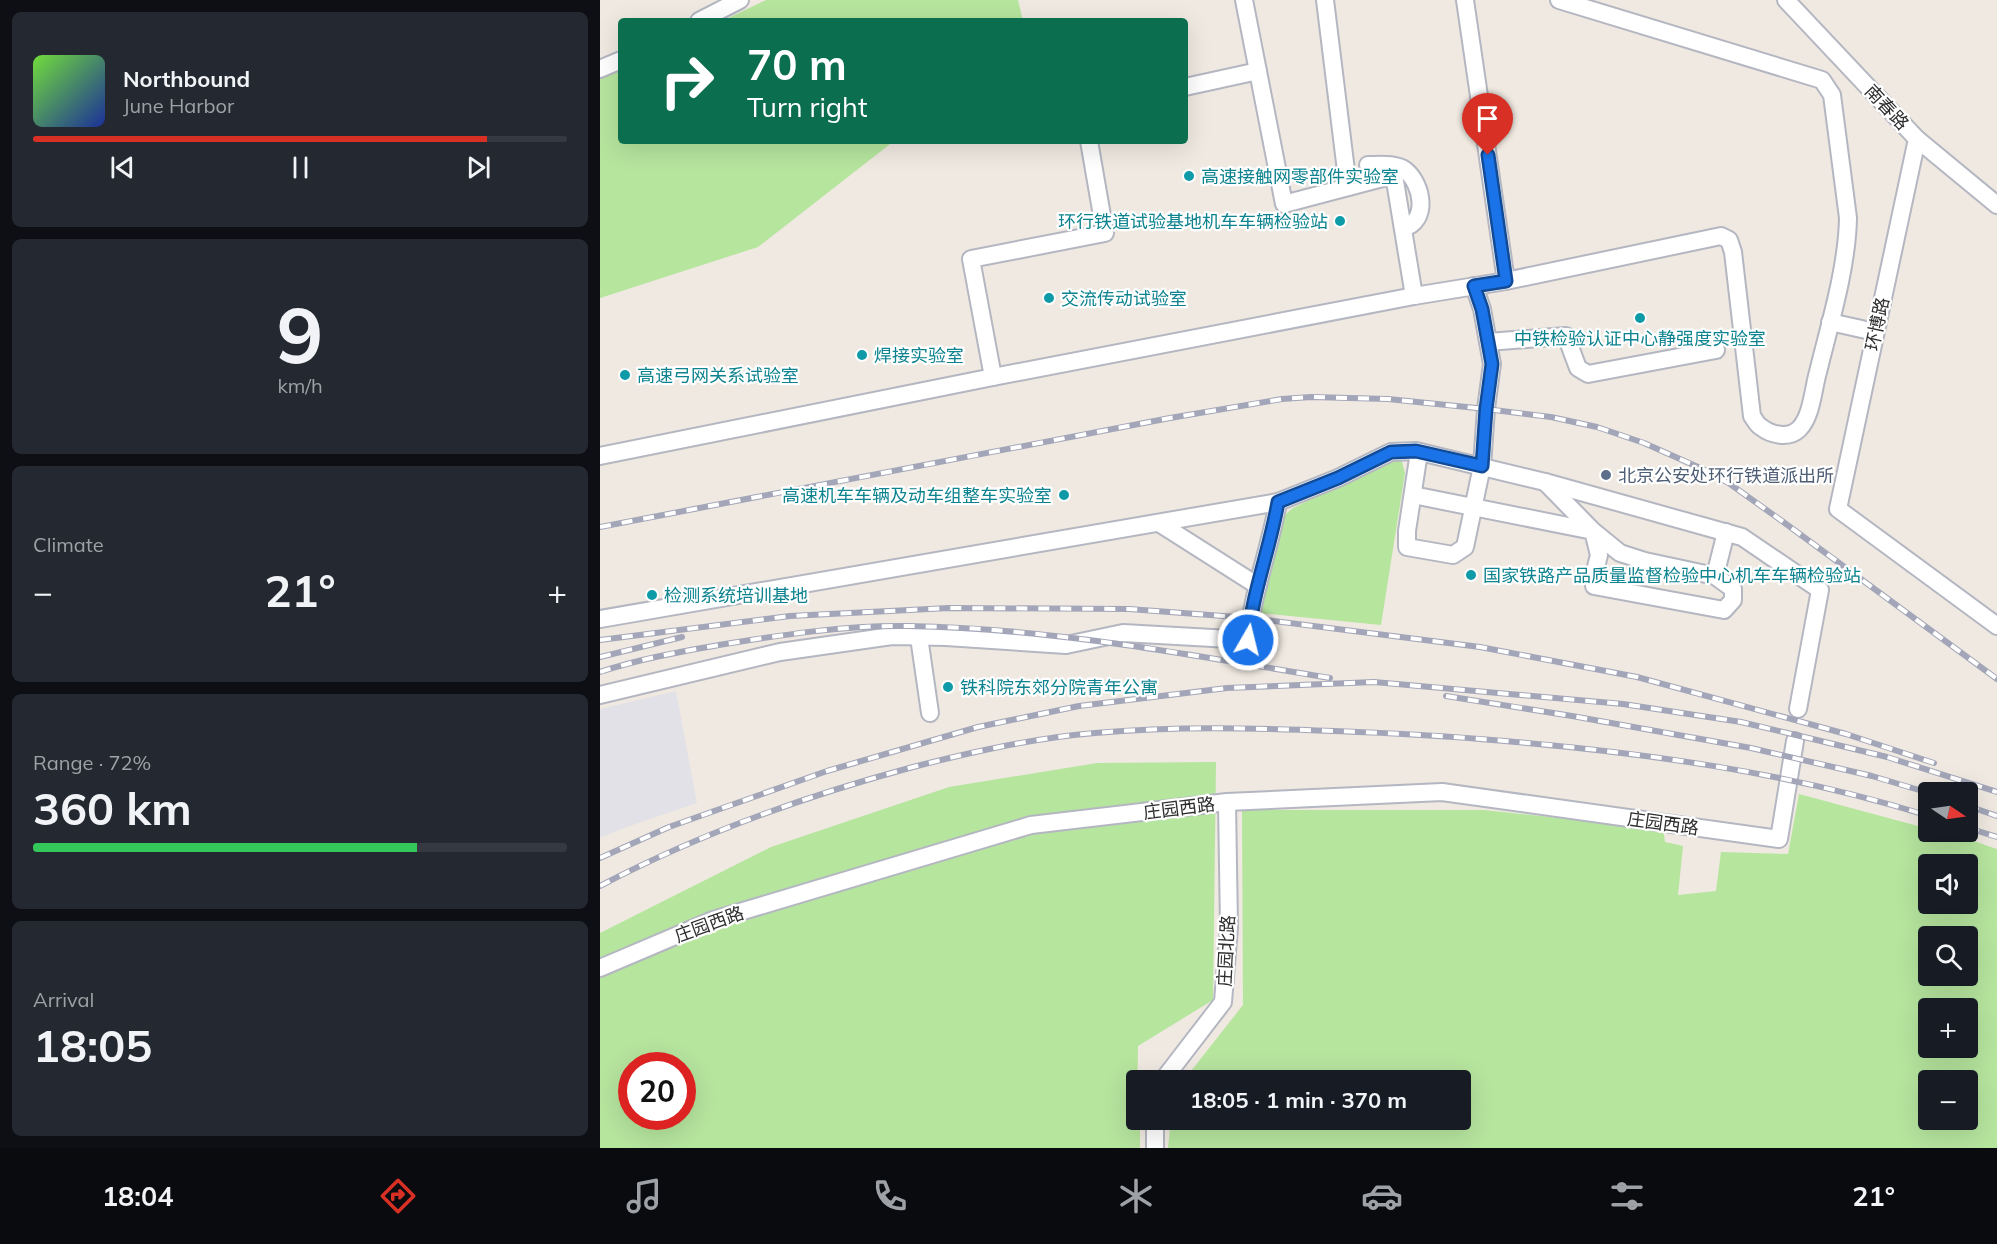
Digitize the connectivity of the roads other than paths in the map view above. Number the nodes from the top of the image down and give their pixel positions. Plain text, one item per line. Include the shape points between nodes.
1 (740, 0) edge
2 (1244, 0) edge
3 (1325, 0) edge
4 (1466, 0) edge
5 (1559, 0) edge
6 (1786, 0) edge
7 (705, 18) edge
8 (618, 61) edge
9 (600, 69) edge
10 (1258, 71) junction
11 (1188, 86) edge
12 (1917, 139) junction
13 (1090, 144) edge
14 (1368, 165) dead end
15 (1348, 187) junction
16 (1997, 205) edge
17 (1403, 228) junction
18 (1506, 281) junction
19 (1474, 286) junction
20 (1414, 296) junction
21 (1830, 322) junction
22 (1875, 332) junction
23 (1488, 342) junction
24 (1716, 350) dead end
25 (993, 377) junction
26 (1419, 452) junction
27 (600, 456) edge
28 (1482, 466) junction
29 (1545, 482) junction
30 (1413, 495) junction
31 (1278, 502) junction
32 (1473, 507) junction
33 (1159, 523) junction
34 (1593, 531) junction
35 (1726, 532) junction
36 (1715, 576) junction
37 (1258, 586) junction
38 (600, 619) edge
39 (1996, 622) edge
40 (919, 637) junction
41 (600, 695) edge
42 (1798, 709) dead end
43 (930, 713) dead end
44 (1795, 741) dead end
45 (1227, 802) junction
46 (600, 968) edge
47 (1171, 1070) edge
48 (1155, 1130) edge
49 (1155, 1148) edge

1 - 7 street
2 - 10 street
3 - 15 street
4 - 18 street
5 - 21 street via 1822,80 1832,95 1848,218
6 - 12 street, 南春路
8 - 9 street
10 - 11 street
10 - 15 street via 1284,204
12 - 16 street, 南春路
12 - 22 street, 环博路
13 - 25 street via 1105,233 971,260
14 - 17 street via 1404,168 1417,186 1421,209 1418,220
15 - 17 street via 1394,175
17 - 20 street
18 - 19 street
18 - 21 street via 1721,236 1729,240 1752,416 1760,427 1787,435 1799,429 1807,415
19 - 20 street
19 - 23 street
20 - 25 street
21 - 22 street
22 - 39 street, 环博路 via 1838,509
23 - 24 street via 1566,336 1578,368 1588,374
23 - 28 street via 1492,364
25 - 27 street
26 - 28 street
26 - 30 street
26 - 31 street via 1391,452
28 - 29 street
28 - 32 street
29 - 34 street
29 - 35 street
30 - 32 street
30 - 32 street via 1407,547 1432,552 1453,555 1465,547
31 - 33 street
31 - 37 street
32 - 34 street
33 - 37 street
33 - 38 street
34 - 36 street via 1620,553
34 - 36 street via 1599,555 1594,586 1724,610 1733,600 1732,589
35 - 36 street
35 - 42 street via 1742,537 1820,590
37 - 40 street via 1248,640 1123,633 1066,645
40 - 41 street via 892,636 780,652
40 - 43 street
44 - 45 street, 庄园西路 via 1779,839 1442,792
45 - 46 street, 庄园西路 via 1031,825 713,920
45 - 47 street, 庄园北路 via 1229,927 1223,1002
48 - 49 street

